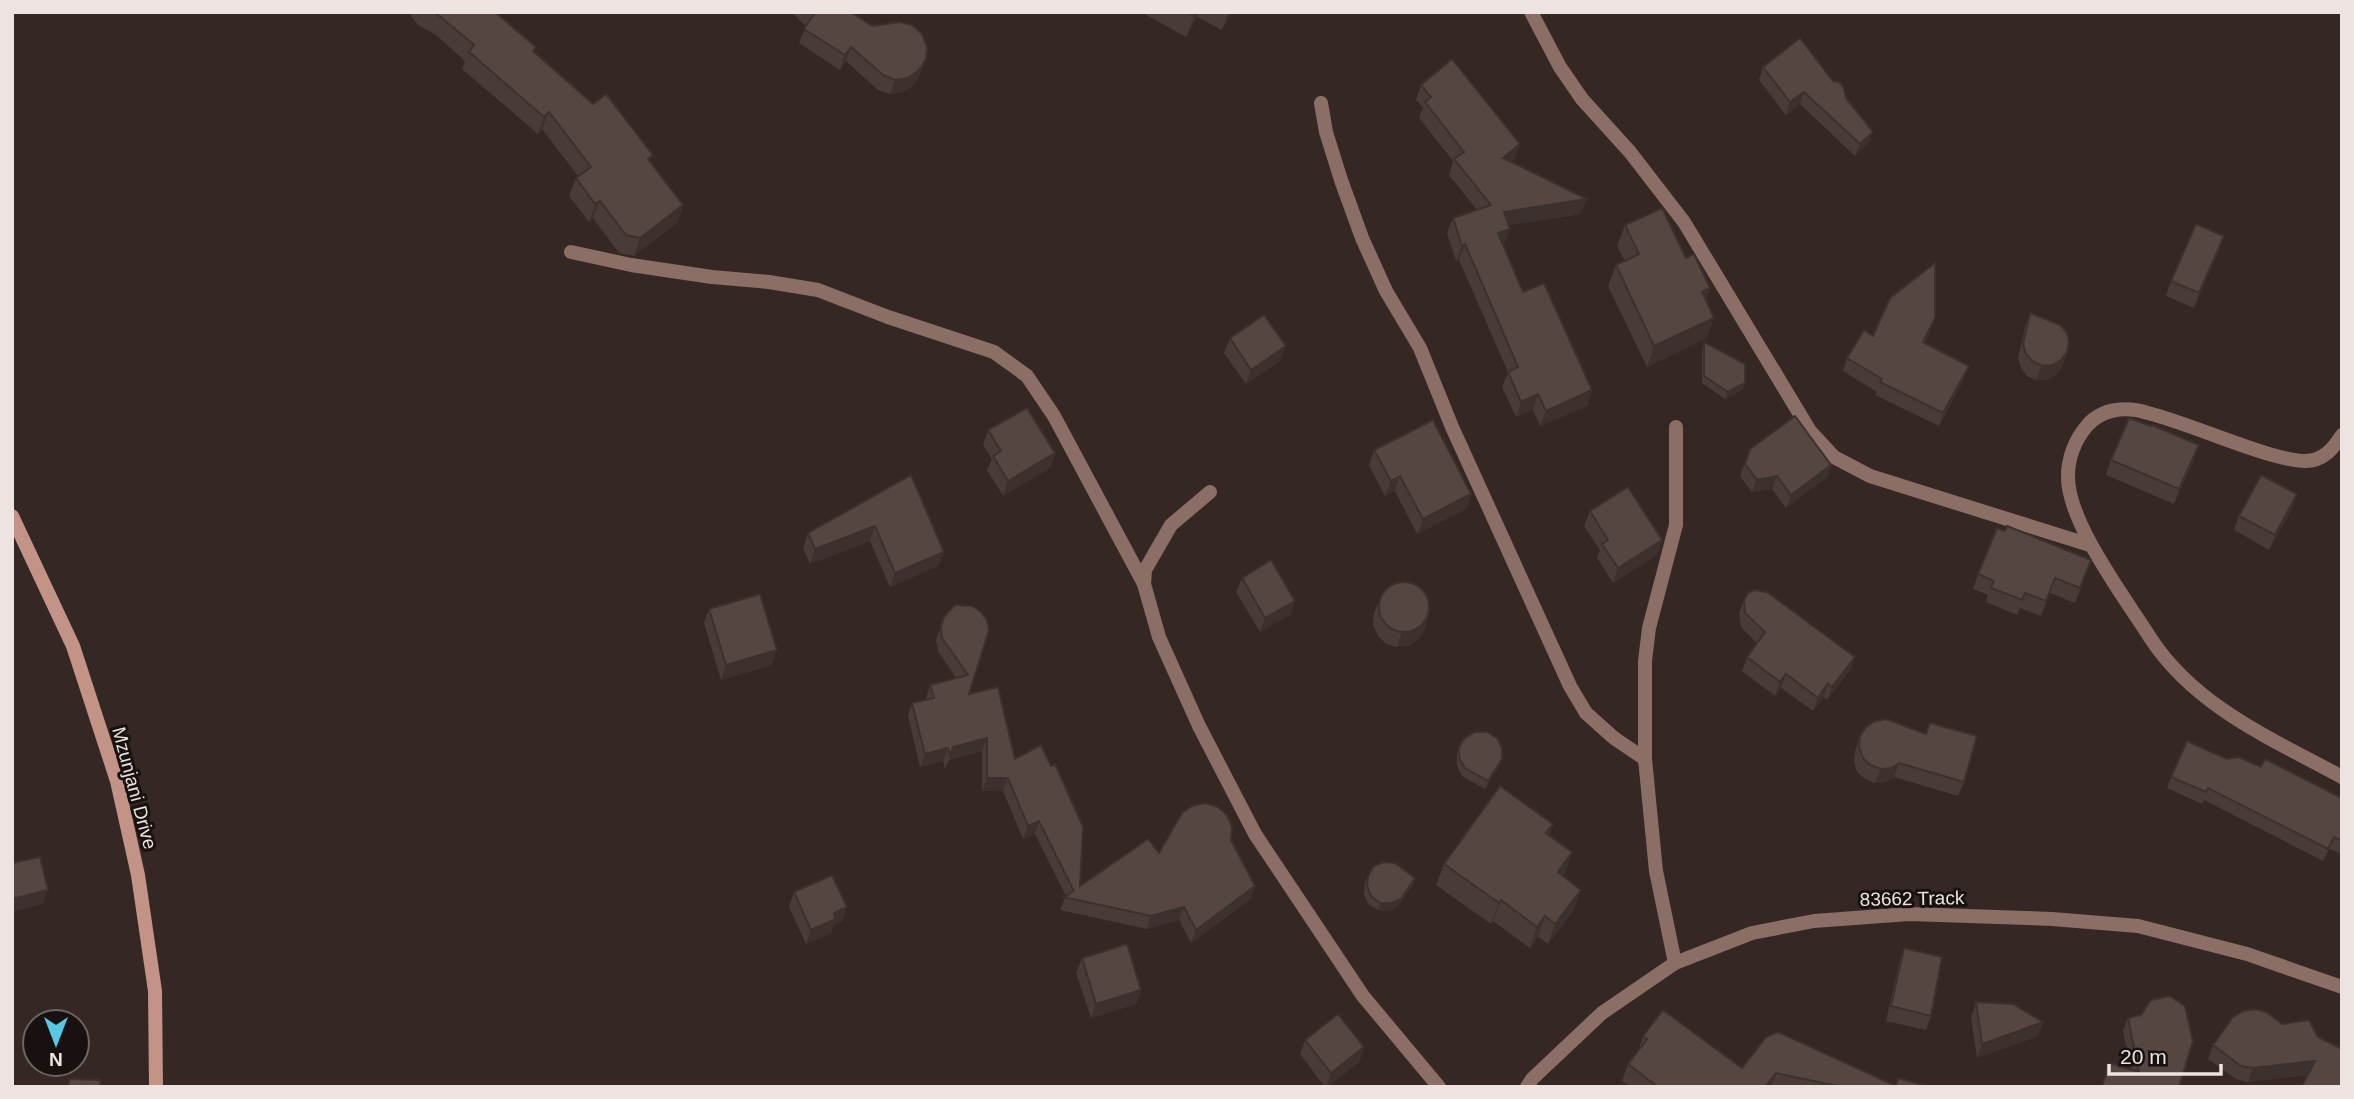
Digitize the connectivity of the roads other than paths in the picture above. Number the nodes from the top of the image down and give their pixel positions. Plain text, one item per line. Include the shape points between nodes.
1 (1531, 12) edge
2 (1321, 103) dead end
3 (571, 251) dead end
4 (1676, 427) dead end
5 (2342, 435) edge
6 (1210, 492) dead end
7 (12, 516) edge
8 (2090, 545) junction
9 (1144, 584) junction
10 (1645, 759) junction
11 (2342, 777) edge
12 (1675, 962) junction
13 (2342, 986) edge
14 (156, 1087) edge
15 (1439, 1087) edge
16 (1527, 1087) edge

1 - 8 street via 1582,99 1684,222 1810,431 1834,457 1870,477
2 - 10 street via 1340,180 1362,238 1420,348 1570,686 1586,713
3 - 9 street via 631,265 818,290 994,352 1027,376 1054,416
4 - 10 street via 1676,525 1645,661
5 - 8 street via 2333,450 2306,461 2256,450 2147,412 2110,410 2093,418 2069,460 2070,496
6 - 9 street via 1171,525 1145,570
7 - 14 main road, Mzunjani Drive via 73,646 117,781 138,875 155,991
8 - 11 street via 2165,660 2196,691 2227,715
9 - 15 street via 1164,648 1255,834 1363,996
10 - 12 street via 1656,871
12 - 13 street, 83662 Track via 1752,933 1814,921 1909,914 2138,926 2247,954
12 - 16 street, 83662 Track via 1602,1013

